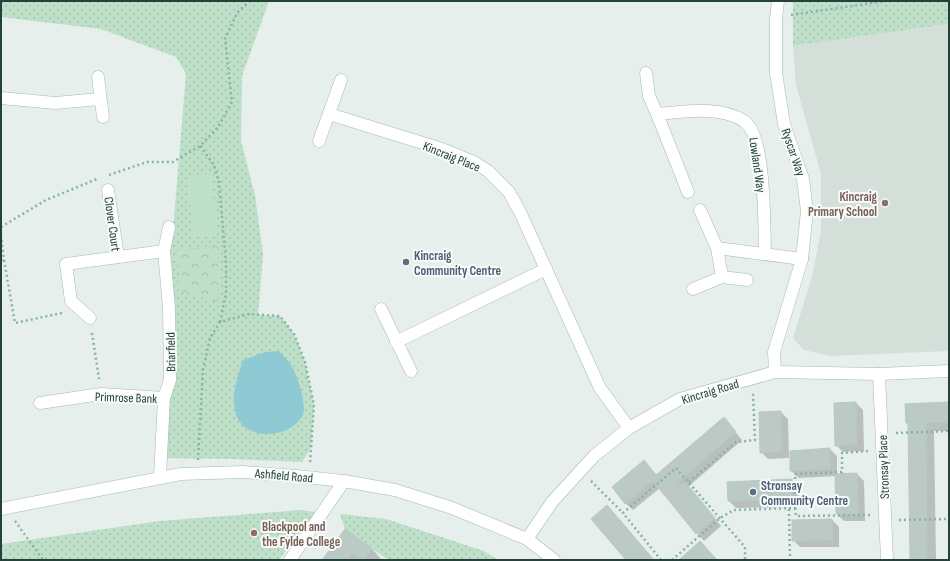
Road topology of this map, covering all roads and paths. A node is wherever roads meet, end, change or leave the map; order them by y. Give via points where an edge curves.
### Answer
1 (249, 1) edge
2 (778, 1) edge
3 (886, 1) edge
4 (776, 18) junction
5 (646, 73) dead end
6 (98, 77) dead end
7 (341, 80) dead end
8 (1, 98) edge
9 (100, 99) junction
10 (329, 114) junction
11 (657, 114) junction
12 (103, 117) dead end
13 (319, 141) dead end
14 (108, 190) dead end
15 (688, 192) dead end
16 (700, 210) dead end
17 (170, 228) dead end
18 (1, 235) edge
19 (717, 248) junction
20 (164, 251) junction
21 (765, 253) junction
22 (118, 257) junction
23 (802, 259) junction
24 (4, 260) junction
25 (1, 262) edge
26 (546, 269) junction
27 (722, 277) junction
28 (747, 280) dead end
29 (693, 289) dead end
30 (381, 309) dead end
31 (80, 310) junction
32 (90, 318) joint
33 (220, 322) junction
34 (396, 342) junction
35 (411, 371) dead end
36 (949, 371) edge
37 (775, 372) junction
38 (879, 374) junction
39 (752, 378) junction
40 (101, 394) junction
41 (164, 398) junction
42 (40, 403) dead end
43 (629, 428) junction
44 (949, 431) edge
45 (882, 434) junction
46 (882, 450) junction
47 (581, 470) junction
48 (197, 472) junction
49 (160, 477) junction
50 (310, 477) junction
51 (344, 481) junction
52 (688, 482) junction
53 (3, 508) edge
54 (789, 508) junction
55 (796, 508) junction
56 (623, 513) junction
57 (885, 517) junction
58 (720, 518) junction
59 (949, 519) edge
60 (527, 539) junction
61 (43, 560) edge
62 (290, 560) edge
63 (554, 560) edge
64 (661, 560) edge
65 (672, 560) edge
66 (745, 560) edge
67 (790, 560) edge
68 (886, 560) edge

1 - 33 path via 237,13 225,39 232,102 218,126 200,146 214,165 219,182 226,263 226,294
2 - 4 street, Ryscar Way
3 - 4 path
4 - 23 street, Ryscar Way via 776,73 784,124 803,179 807,210
5 - 11 street via 649,96
6 - 9 street
7 - 10 street
8 - 9 street via 55,103
9 - 12 street
10 - 13 street
10 - 26 street, Kincraig Place via 442,149 474,162 488,171 509,192
11 - 15 street
11 - 21 street, Lowland Way via 703,111 732,115 745,121 754,132 762,174
14 - 22 street, Clover Court
16 - 19 street
17 - 20 street, Briarfield
18 - 24 path
19 - 21 street
19 - 27 street
20 - 22 street, Clover Court
20 - 41 street, Briarfield via 169,308 170,380
21 - 23 street
22 - 31 street, Clover Court via 66,264 71,301
23 - 37 street, Ryscar Way via 774,352
24 - 25 path
24 - 31 path via 15,323
26 - 34 street
26 - 43 street, Kincraig Place via 600,388
27 - 28 street
27 - 29 street
30 - 34 street
31 - 32 street, Clover Court
32 - 40 path
33 - 48 path via 210,338 203,370
33 - 50 path via 250,314 280,316 294,334 305,362 314,405
34 - 35 street
36 - 38 street, Kincraig Road
37 - 38 street, Kincraig Road
37 - 39 street, Kincraig Road
38 - 45 street, Stronsay Place
39 - 43 street, Kincraig Road via 680,399
39 - 52 path via 754,440 736,442
40 - 41 street, Primrose Bank
40 - 42 street, Primrose Bank
41 - 49 street, Briarfield
43 - 47 street, Kincraig Road
44 - 45 path
45 - 46 street, Stronsay Place
46 - 55 path via 842,453 842,472 795,474
46 - 57 street, Stronsay Place
47 - 56 path
47 - 60 street, Kincraig Road via 552,502
48 - 49 street, Ashfield Road
48 - 50 street, Ashfield Road
49 - 53 street, Ashfield Road
50 - 51 street, Ashfield Road
51 - 60 street, Ashfield Road via 395,490 452,508
51 - 62 street
52 - 56 path via 676,468
52 - 58 path
53 - 61 path
54 - 55 path
54 - 58 path via 734,510
54 - 67 path
55 - 57 path via 796,516
56 - 64 path
57 - 59 path
57 - 68 street, Stronsay Place
58 - 65 path
58 - 66 path via 744,548
60 - 63 street, Ashfield Road

